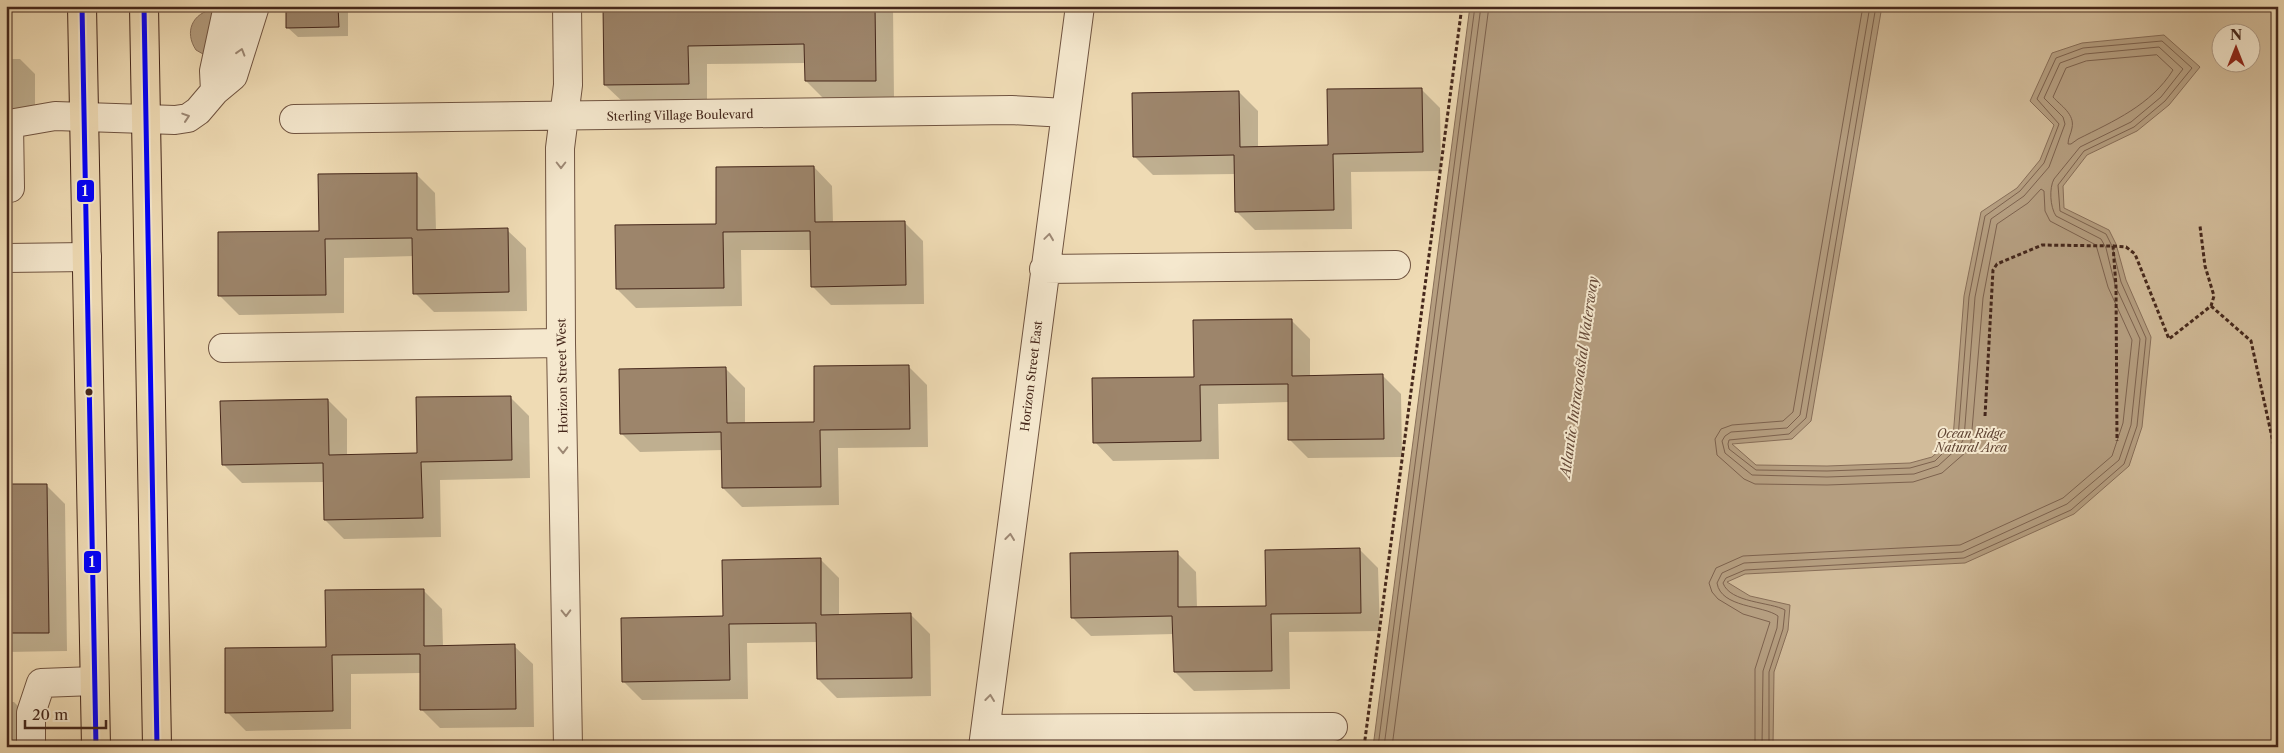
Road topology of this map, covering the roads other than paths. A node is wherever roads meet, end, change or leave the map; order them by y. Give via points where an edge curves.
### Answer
1 (82, 6) edge
2 (144, 6) edge
3 (228, 6) edge
4 (255, 6) edge
5 (567, 6) edge
6 (1080, 6) edge
7 (215, 90) junction
8 (1066, 113) junction
9 (84, 117) junction
10 (564, 117) junction
11 (146, 119) junction
12 (294, 119) dead end
13 (6, 188) edge
14 (87, 257) junction
15 (6, 258) edge
16 (1396, 264) dead end
17 (1044, 269) junction
18 (561, 343) junction
19 (223, 348) dead end
20 (94, 681) junction
21 (1333, 727) dead end
22 (984, 738) edge
23 (31, 747) edge
24 (96, 747) edge
25 (156, 747) edge
26 (568, 747) edge

1 - 9 main road
2 - 11 main road
3 - 7 street via 214,71
7 -> 4 street via 233,76
5 - 10 street, Horizon Street West via 568,85
6 - 8 street, Horizon Street East
11 -> 7 street via 188,118
8 - 10 street, Sterling Village Boulevard via 1011,110
17 -> 8 street, Horizon Street East
9 - 11 street
9 - 13 street via 49,116 8,124 10,188
9 - 14 main road
10 - 12 street, Sterling Village Boulevard
10 -> 18 street, Horizon Street West via 560,148
11 - 25 main road
14 - 15 street
14 - 20 main road
16 - 17 street
22 -> 17 street, Horizon Street East
18 - 19 street
18 -> 26 street, Horizon Street West
20 - 23 street via 41,683 31,713
20 - 24 main road
21 - 22 street

